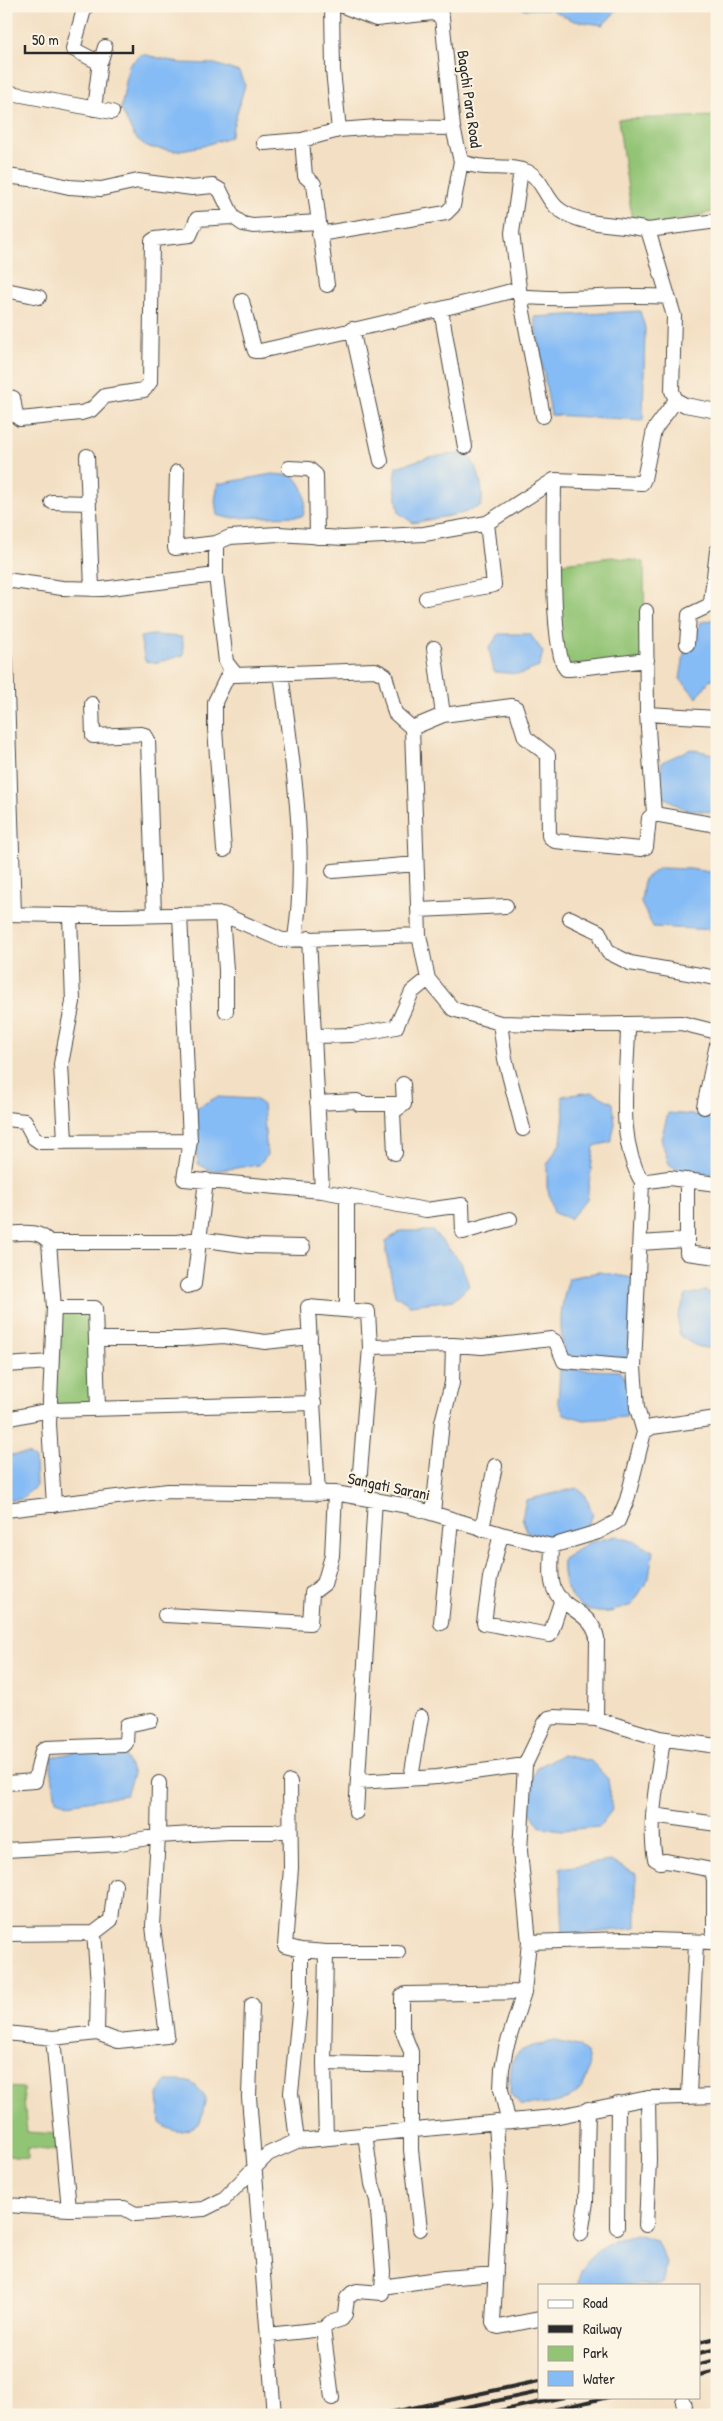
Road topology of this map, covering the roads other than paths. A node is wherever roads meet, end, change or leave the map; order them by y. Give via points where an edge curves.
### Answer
1 (85, 6) edge
2 (332, 6) edge
3 (343, 6) edge
4 (409, 11) edge
5 (105, 47) dead end
6 (100, 61) junction
7 (6, 92) edge
8 (94, 109) junction
9 (112, 112) dead end
10 (453, 128) junction
11 (339, 130) junction
12 (302, 140) junction
13 (264, 143) dead end
14 (461, 161) junction
15 (521, 170) junction
16 (6, 176) edge
17 (233, 217) junction
18 (717, 221) edge
19 (318, 228) junction
20 (648, 230) junction
21 (327, 285) dead end
22 (6, 290) edge
23 (519, 292) junction
24 (39, 297) dead end
25 (667, 297) junction
26 (242, 301) dead end
27 (441, 310) junction
28 (352, 329) junction
29 (6, 396) edge
30 (676, 400) junction
31 (717, 411) edge
32 (543, 416) dead end
33 (465, 447) dead end
34 (87, 456) dead end
35 (381, 461) dead end
36 (289, 468) dead end
37 (177, 472) dead end
38 (554, 480) junction
39 (52, 502) dead end
40 (89, 502) junction
41 (487, 523) junction
42 (317, 537) junction
43 (216, 543) junction
44 (717, 551) edge
45 (216, 575) junction
46 (6, 580) edge
47 (92, 589) junction
48 (426, 598) dead end
49 (646, 611) dead end
50 (687, 644) dead end
51 (434, 648) dead end
52 (6, 660) edge
53 (647, 660) junction
54 (232, 669) junction
55 (281, 673) junction
56 (92, 704) dead end
57 (647, 714) junction
58 (443, 715) junction
59 (717, 718) edge
60 (412, 728) junction
61 (654, 814) junction
62 (717, 825) edge
63 (224, 850) dead end
64 (416, 864) junction
65 (333, 871) dead end
66 (506, 906) dead end
67 (418, 910) junction
68 (10, 914) edge
69 (180, 914) junction
70 (222, 914) junction
71 (154, 915) junction
72 (70, 916) junction
73 (570, 918) dead end
74 (419, 935) junction
75 (302, 938) junction
76 (717, 978) edge
77 (428, 979) junction
78 (226, 1011) dead end
79 (500, 1024) junction
80 (628, 1025) junction
81 (717, 1032) edge
82 (315, 1036) junction
83 (717, 1044) edge
84 (403, 1084) dead end
85 (317, 1103) junction
86 (404, 1104) junction
87 (704, 1106) dead end
88 (6, 1119) edge
89 (523, 1129) dead end
90 (65, 1141) junction
91 (190, 1141) junction
92 (395, 1153) dead end
93 (206, 1180) junction
94 (688, 1180) junction
95 (642, 1182) junction
96 (717, 1184) edge
97 (322, 1191) junction
98 (347, 1196) junction
99 (510, 1219) dead end
100 (6, 1234) edge
101 (199, 1240) junction
102 (686, 1240) junction
103 (49, 1242) junction
104 (640, 1243) junction
105 (303, 1247) dead end
106 (717, 1257) edge
107 (187, 1286) dead end
108 (54, 1308) junction
109 (347, 1309) junction
110 (310, 1338) junction
111 (96, 1339) junction
112 (453, 1345) junction
113 (370, 1347) junction
114 (50, 1362) junction
115 (6, 1365) edge
116 (634, 1367) junction
117 (314, 1403) junction
118 (98, 1408) junction
119 (50, 1410) junction
120 (717, 1418) edge
121 (6, 1419) edge
122 (644, 1432) junction
123 (495, 1466) dead end
124 (335, 1493) junction
125 (318, 1494) junction
126 (358, 1497) junction
127 (375, 1499) junction
128 (54, 1505) junction
129 (6, 1510) edge
130 (433, 1513) junction
131 (451, 1520) junction
132 (482, 1529) junction
133 (501, 1534) junction
134 (552, 1546) junction
135 (562, 1598) junction
136 (165, 1615) dead end
137 (441, 1623) dead end
138 (421, 1717) dead end
139 (596, 1719) junction
140 (151, 1720) dead end
141 (663, 1739) junction
142 (717, 1746) edge
143 (525, 1765) junction
144 (411, 1778) junction
145 (290, 1782) dead end
146 (358, 1782) junction
147 (6, 1783) edge
148 (158, 1783) dead end
149 (356, 1812) dead end
150 (653, 1815) junction
151 (717, 1824) edge
152 (290, 1828) junction
153 (158, 1836) junction
154 (6, 1850) edge
155 (114, 1885) dead end
156 (94, 1933) junction
157 (6, 1934) edge
158 (529, 1942) junction
159 (696, 1943) junction
160 (301, 1950) junction
161 (326, 1952) junction
162 (398, 1952) dead end
163 (524, 1992) junction
164 (252, 2005) dead end
165 (6, 2033) edge
166 (97, 2033) junction
167 (53, 2038) junction
168 (324, 2063) junction
169 (411, 2065) junction
170 (689, 2095) junction
171 (717, 2096) edge
172 (648, 2098) junction
173 (618, 2103) junction
174 (588, 2109) junction
175 (502, 2121) junction
176 (410, 2130) junction
177 (365, 2134) junction
178 (326, 2138) junction
179 (298, 2140) junction
180 (255, 2169) junction
181 (6, 2205) edge
182 (69, 2208) junction
183 (646, 2225) dead end
184 (617, 2228) dead end
185 (420, 2229) dead end
186 (581, 2234) dead end
187 (496, 2274) junction
188 (382, 2287) junction
189 (538, 2319) edge
190 (322, 2329) junction
191 (268, 2335) junction
192 (332, 2398) dead end
193 (274, 2415) edge

1 - 6 street via 73,49
2 - 11 street via 333,70
3 - 4 street, Bagchi Para Road via 376,20
4 - 10 street, Bagchi Para Road via 442,17
5 - 6 street
6 - 8 street
7 - 8 street
8 - 9 street
10 - 11 street
10 - 14 street, Bagchi Para Road
11 - 12 street
12 - 13 street
12 - 19 street via 306,176 314,184
14 - 15 street, Bagchi Para Road via 481,168
14 - 19 street via 453,206 446,212
15 - 20 street via 535,177 560,211 586,222 629,225
15 - 23 street via 512,233
16 - 17 street via 101,189 138,181 192,188 212,186 220,190
17 - 19 street via 242,224 254,226
17 - 29 street via 197,219 190,235 152,241 150,382 144,390 105,396 91,410 81,413 20,419 16,416 13,398
18 - 20 street
19 - 21 street
20 - 25 street
22 - 24 street
23 - 25 street via 548,299
23 - 27 street
23 - 32 street
25 - 30 street via 674,316 672,391
26 - 28 street via 255,351 336,336
27 - 28 street
27 - 33 street
28 - 35 street
30 - 31 street
30 - 38 street via 654,430 643,482
34 - 40 street
36 - 42 street via 309,469 316,475
37 - 43 street via 175,548
38 - 41 street
38 - 53 street via 555,621 561,661 570,669
39 - 40 street
40 - 47 street
41 - 42 street via 424,534
41 - 48 street via 494,584
42 - 43 street via 240,536
43 - 45 street
44 - 50 street via 711,602 689,615
45 - 47 street
45 - 54 street via 226,662
46 - 47 street
49 - 53 street
51 - 58 street
52 - 68 street
53 - 57 street
54 - 55 street via 236,675
54 - 63 street via 216,702
55 - 60 street via 381,671 385,675 395,713
55 - 75 street via 296,794
56 - 71 street via 93,736 141,734 148,740
57 - 59 street
57 - 61 street
58 - 60 street
58 - 61 street via 516,708 525,736 545,751 549,760 551,840 641,849 646,847 649,818
60 - 64 street
61 - 62 street
64 - 65 street
64 - 67 street
66 - 67 street
67 - 74 street
68 - 72 street
69 - 70 street
69 - 71 street
69 - 91 street
70 - 75 street via 282,940
70 - 78 street
71 - 72 street
72 - 90 street via 73,1002 61,1064
73 - 76 street via 599,932 608,952 630,963
74 - 75 street
74 - 77 street
75 - 82 street
77 - 79 street via 453,1009
77 - 82 street via 412,992 396,1027 352,1035
79 - 80 street
79 - 89 street via 505,1059
80 - 81 street via 688,1023
80 - 95 street via 626,1121 631,1160
82 - 85 street
83 - 87 street
84 - 86 street
85 - 86 street
85 - 97 street
86 - 92 street via 393,1112
88 - 90 street via 25,1121 37,1141
90 - 91 street
91 - 93 street via 184,1179
93 - 97 street
93 - 101 street
94 - 95 street via 669,1178
94 - 96 street
94 - 102 street
95 - 104 street
97 - 98 street
98 - 99 street via 426,1210 462,1205 463,1232
98 - 109 street
100 - 103 street via 38,1234
101 - 103 street
101 - 105 street via 249,1246
101 - 107 street via 194,1284
102 - 104 street
102 - 106 street via 687,1254
103 - 108 street
104 - 116 street
108 - 111 street via 96,1308
108 - 114 street
109 - 110 street via 308,1307
109 - 113 street via 368,1312
110 - 111 street via 265,1342 224,1336
110 - 117 street
111 - 118 street
112 - 113 street
112 - 116 street via 482,1347 551,1339 556,1342 564,1361
112 - 130 street via 452,1383 442,1422
113 - 126 street
114 - 115 street
114 - 119 street
116 - 122 street
117 - 118 street
117 - 125 street
118 - 119 street
119 - 121 street
119 - 128 street
120 - 122 street via 652,1427
122 - 134 street via 627,1500 618,1521 598,1532
123 - 132 street
124 - 125 street, Sangati Sarani
124 - 126 street, Sangati Sarani
124 - 136 street via 332,1556 324,1584 312,1593 310,1623
125 - 128 street, Sangati Sarani via 168,1491
126 - 127 street, Sangati Sarani
127 - 130 street, Sangati Sarani
127 - 146 street
128 - 129 street, Sangati Sarani
130 - 131 street, Sangati Sarani
131 - 132 street, Sangati Sarani
131 - 137 street
132 - 133 street, Sangati Sarani
133 - 134 street, Sangati Sarani
133 - 135 street via 490,1578 484,1623 550,1635
134 - 135 street via 554,1591
135 - 139 street via 595,1627
138 - 144 street
139 - 141 street
139 - 143 street via 548,1718
140 - 147 street via 127,1725 124,1745 46,1748 42,1751 35,1781
141 - 142 street
141 - 150 street
143 - 144 street
143 - 158 street via 520,1851
144 - 146 street
145 - 152 street
146 - 149 street
148 - 153 street
150 - 151 street
150 - 159 street via 655,1859 712,1870 714,1934 711,1942
152 - 153 street via 274,1832
152 - 160 street via 291,1868 285,1946
153 - 154 street via 115,1844
153 - 166 street via 153,1926 167,2036 118,2041
155 - 156 street via 111,1920
156 - 157 street
156 - 166 street
158 - 159 street via 624,1939
158 - 163 street
159 - 170 street
160 - 161 street
160 - 179 street via 301,1994 291,2093
161 - 162 street
161 - 168 street
163 - 169 street via 403,1994 402,2029 411,2052
163 - 175 street via 502,2069
164 - 180 street via 249,2097
165 - 167 street
166 - 167 street
167 - 182 street
168 - 169 street
168 - 178 street
169 - 176 street
170 - 171 street
170 - 172 street
172 - 173 street
172 - 183 street
173 - 174 street
173 - 184 street
174 - 175 street via 554,2117
174 - 186 street via 586,2202
175 - 176 street
175 - 187 street
176 - 177 street
176 - 185 street
177 - 178 street
177 - 188 street via 376,2200
178 - 179 street
179 - 180 street via 268,2154
180 - 182 street via 224,2199 204,2209 135,2214 124,2208
180 - 191 street
181 - 182 street
187 - 188 street
187 - 189 street via 495,2326
188 - 190 street via 382,2293 352,2293 347,2298 342,2318
190 - 191 street
190 - 192 street
191 - 193 street

